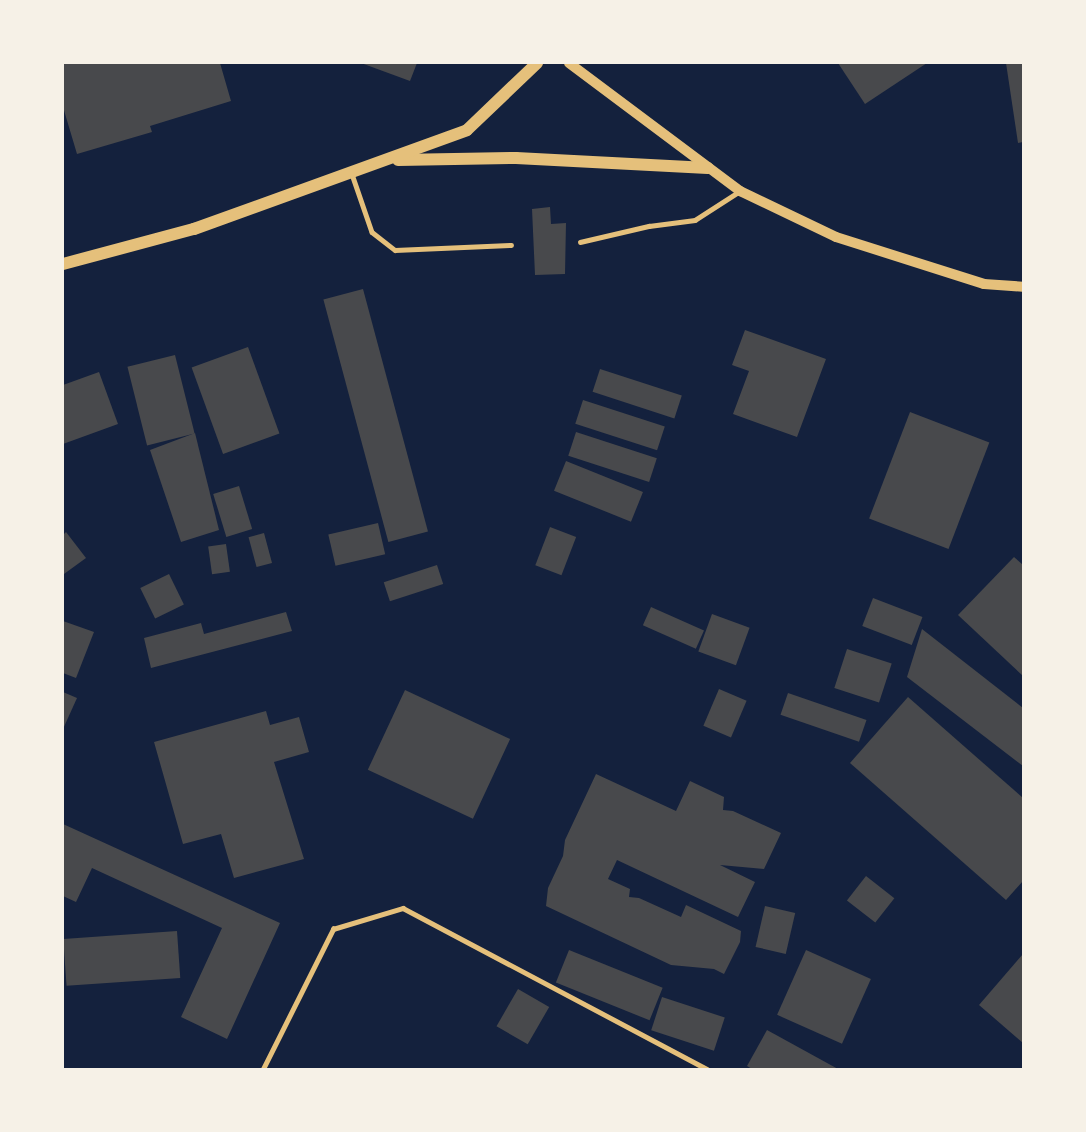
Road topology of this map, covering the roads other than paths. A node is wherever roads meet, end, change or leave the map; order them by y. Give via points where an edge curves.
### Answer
1 (537, 63) edge
2 (568, 63) edge
3 (390, 160) junction
4 (708, 168) junction
5 (351, 173) junction
6 (740, 191) junction
7 (580, 242) dead end
8 (511, 245) dead end
9 (63, 264) edge
10 (1023, 287) edge
11 (263, 1069) edge
12 (706, 1069) edge

1 - 3 main road via 467,130
2 - 4 street
3 - 4 main road via 516,159
3 - 5 main road
4 - 6 street
5 - 8 lane via 372,232 394,250
5 - 9 main road via 194,229
6 - 7 lane via 695,220
6 - 10 street via 836,237 984,284
11 - 12 lane via 333,929 403,908

